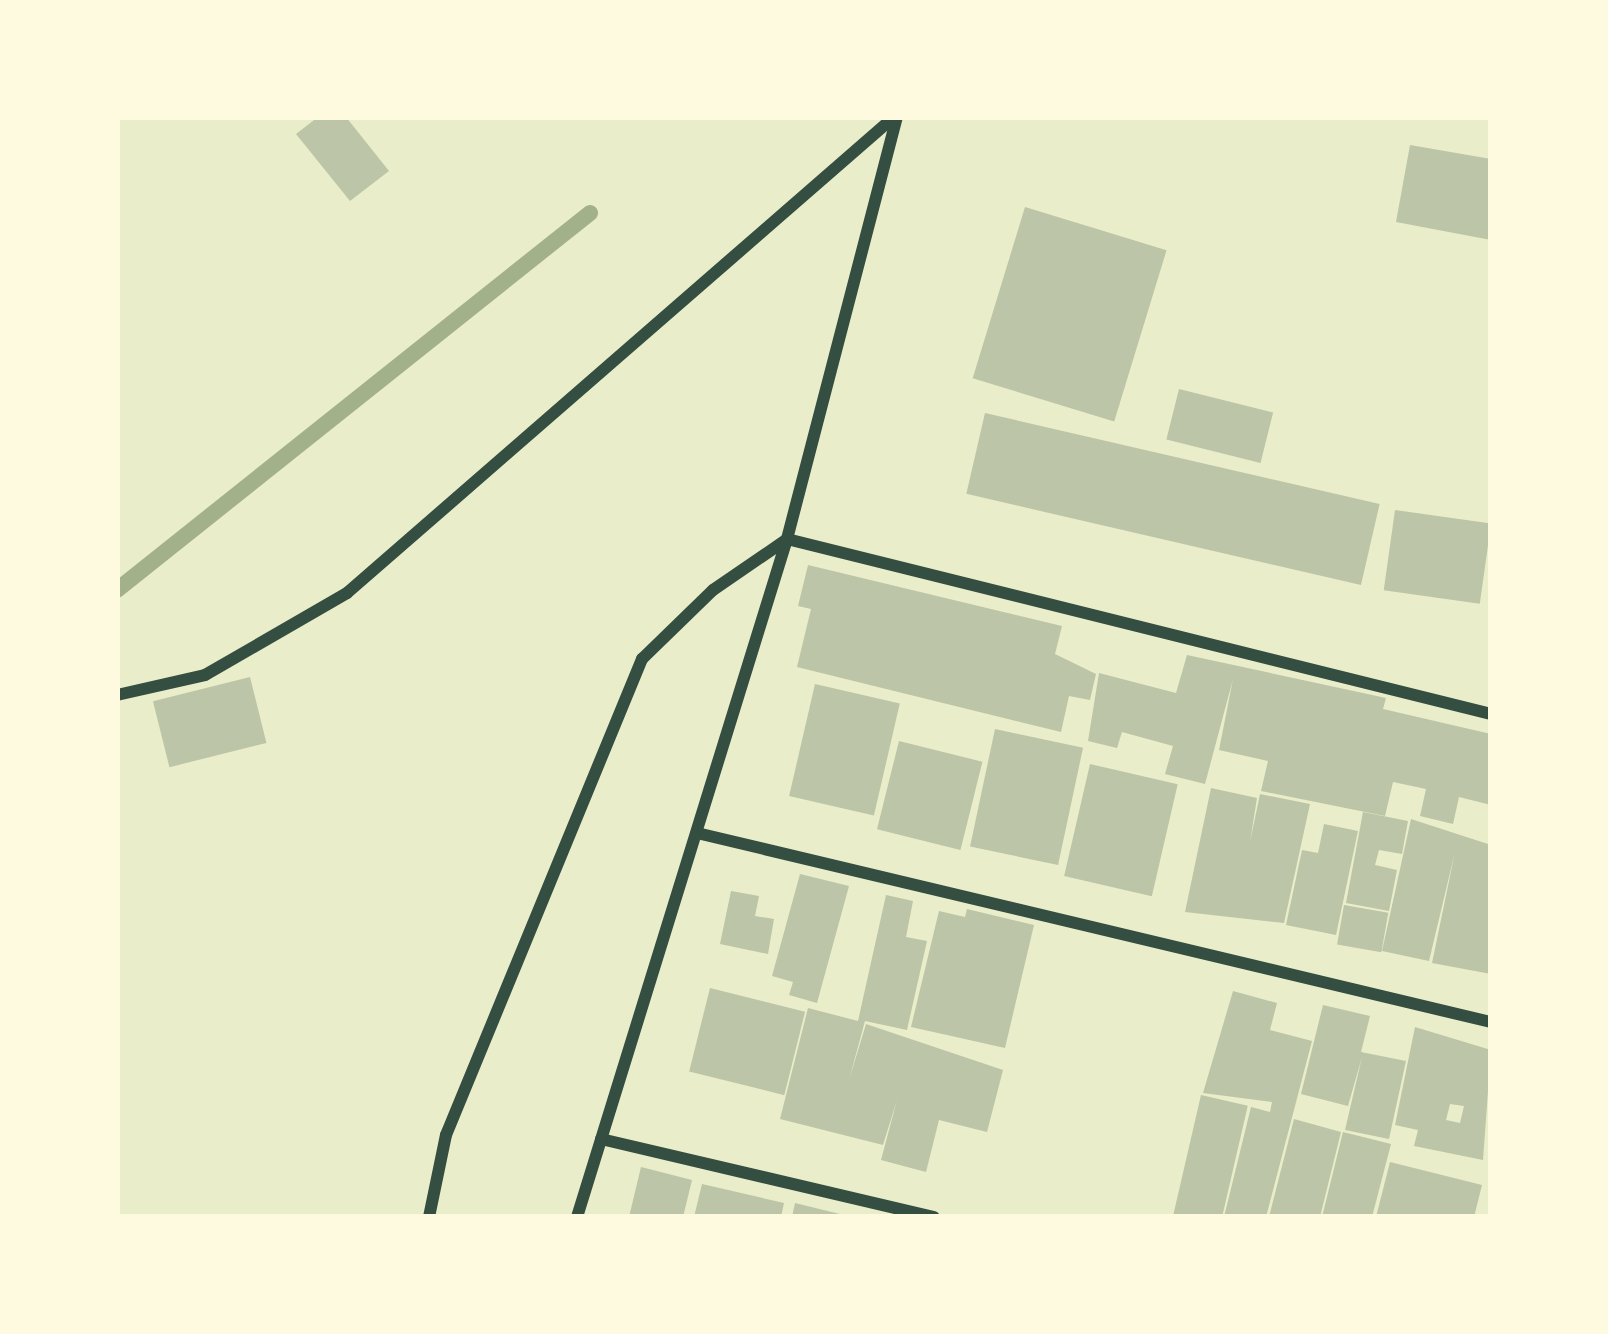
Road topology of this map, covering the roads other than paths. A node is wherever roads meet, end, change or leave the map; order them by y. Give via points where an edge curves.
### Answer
1 (896, 117) edge
2 (787, 539) junction
3 (117, 695) edge
4 (1491, 714) edge
5 (697, 833) junction
6 (1491, 1022) edge
7 (601, 1139) junction
8 (429, 1217) edge
9 (577, 1217) edge
10 (934, 1217) edge

1 - 2 street
1 - 3 street via 347,593 205,675
2 - 4 street
2 - 5 street
2 - 8 street via 713,590 642,658 446,1135
5 - 6 street
5 - 7 street
7 - 9 street
7 - 10 street

